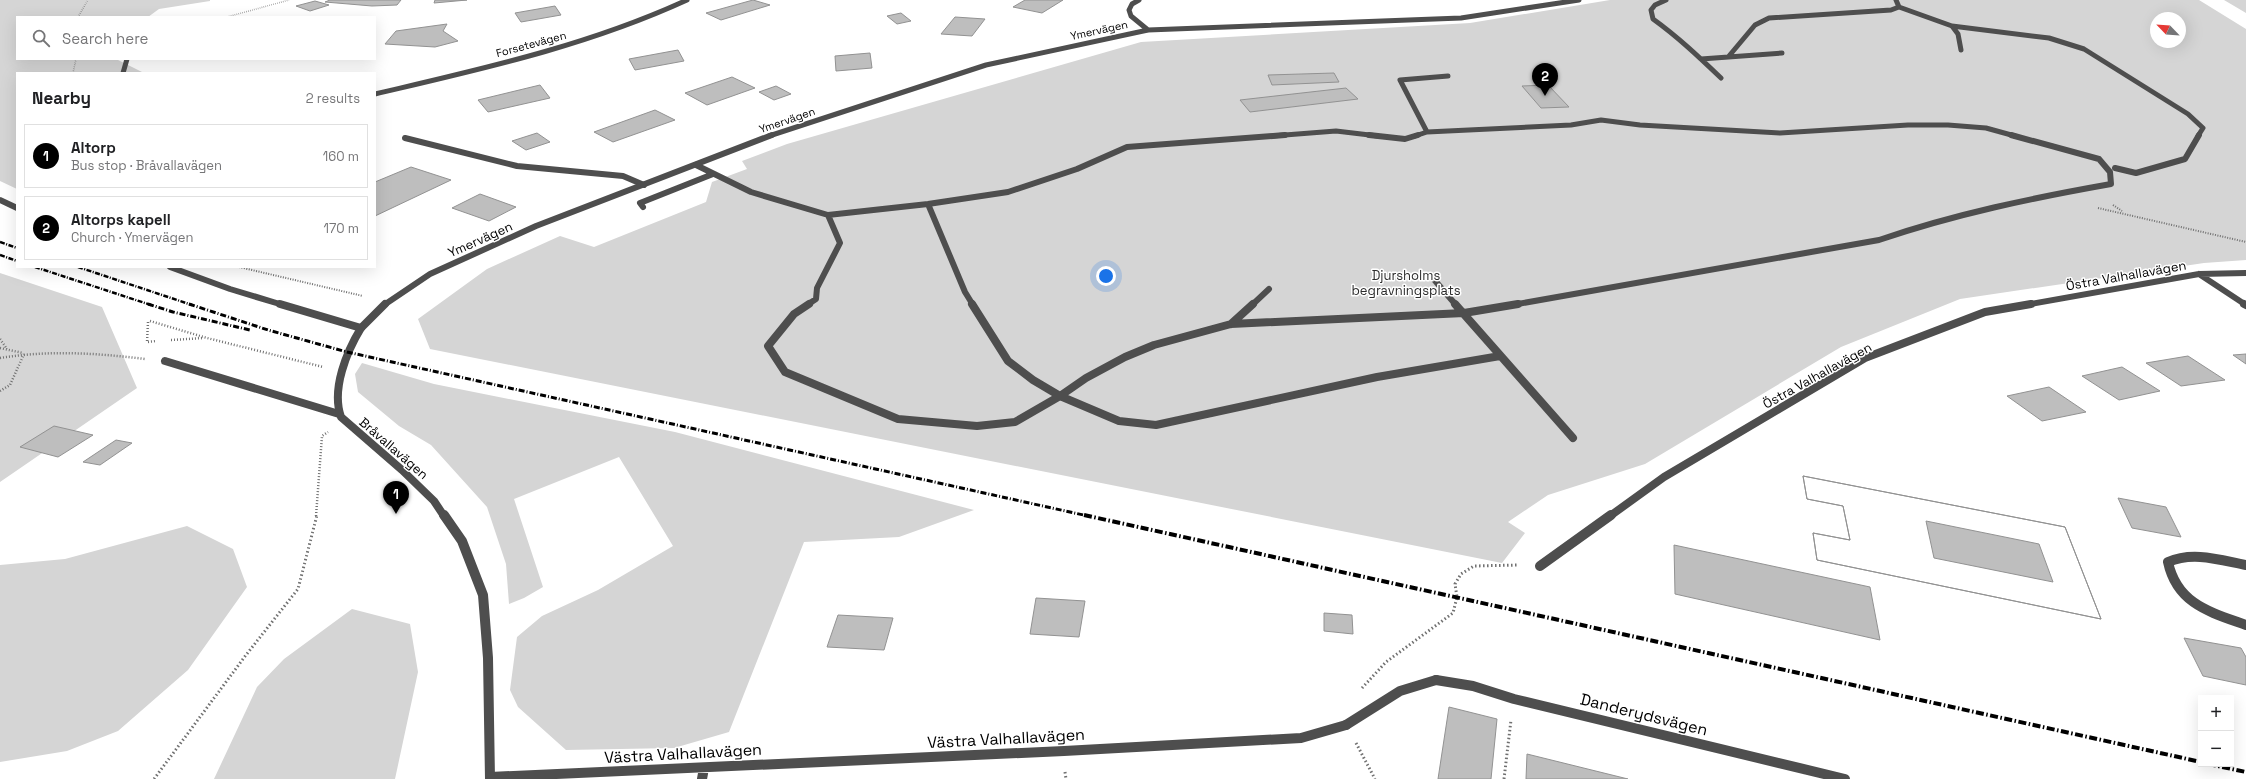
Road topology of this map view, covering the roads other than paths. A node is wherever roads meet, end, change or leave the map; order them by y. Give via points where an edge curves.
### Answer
1 (687, 0) edge
2 (1139, 0) edge
3 (1579, 0) edge
4 (1666, 0) edge
5 (1896, 0) edge
6 (1899, 7) junction
7 (1952, 26) junction
8 (1148, 30) junction
9 (1961, 50) dead end
10 (1782, 53) dead end
11 (1729, 56) junction
12 (1701, 59) junction
13 (127, 60) edge
14 (124, 72) edge
15 (1448, 76) dead end
16 (1721, 78) dead end
17 (376, 94) edge
18 (1427, 132) junction
19 (405, 138) dead end
20 (696, 165) junction
21 (2115, 168) dead end
22 (712, 174) junction
23 (644, 185) junction
24 (0, 200) edge
25 (928, 204) junction
26 (643, 207) dead end
27 (16, 208) edge
28 (828, 215) junction
29 (173, 268) edge
30 (2246, 273) edge
31 (2199, 274) junction
32 (1432, 276) dead end
33 (1269, 288) dead end
34 (2246, 305) edge
35 (1464, 313) junction
36 (1230, 324) junction
37 (361, 328) junction
38 (1500, 356) junction
39 (165, 361) road end
40 (1060, 396) junction
41 (341, 417) junction
42 (1573, 438) dead end
43 (2246, 565) edge
44 (1540, 566) road end
45 (2246, 625) edge
46 (1436, 680) joint
47 (703, 773) edge
48 (490, 778) edge
49 (1845, 779) edge

1 - 17 street, Forsetevägen via 570,45
2 - 8 street via 1132,4 1129,10 1131,16
3 - 8 street, Ymervägen via 1461,18
4 - 12 street via 1651,10 1653,19 1685,43 1693,54
5 - 6 street
6 - 7 street
6 - 11 street via 1877,12 1769,18 1756,25
7 - 9 street via 1958,34
7 - 21 street via 2049,38 2084,49 2188,114 2203,128 2185,159 2136,173
8 - 20 street, Ymervägen via 986,65 774,134
10 - 11 street
11 - 12 street
12 - 16 street
13 - 14 street
15 - 18 street via 1400,80
18 - 25 street via 1405,139 1336,131 1127,147 1077,169 1008,192
18 - 35 street via 1571,125 1602,120 1640,125 1780,133 1948,125 1986,128 2053,145 2099,159 2110,172 2111,184 2034,198 1926,224 1878,240
19 - 23 street via 517,166 623,176
20 - 22 street
20 - 23 street, Ymervägen
22 - 26 street via 640,203
22 - 28 street via 751,192
23 - 37 street, Ymervägen via 536,226 430,274 388,301
24 - 27 street
25 - 28 street
25 - 40 street via 965,292 1008,361
28 - 40 street via 840,244 817,288 816,299 794,314 768,346 785,372 898,419 977,426 1015,422
29 - 37 street via 230,289
30 - 31 street, Östra Valhallavägen
31 - 34 street
31 - 44 street, Östra Valhallavägen via 1985,312 1865,358 1664,477
32 - 35 street
33 - 36 street
35 - 36 street
35 - 38 street
36 - 40 street via 1154,345 1125,357 1086,378
37 - 41 street via 347,352 340,371
38 - 40 street via 1377,377 1156,425 1119,421
38 - 42 street
39 - 41 street
41 - 48 street, Bråvallavägen via 434,501 462,541 483,595 488,658
43 - 45 street via 2188,556 2176,557 2168,562 2170,576 2178,591 2197,605
46 - 47 street, Västra Valhallavägen via 1400,691 1346,725 1301,738
46 - 49 street, Danderydsvägen via 1473,686 1514,699
47 - 48 street, Västra Valhallavägen

